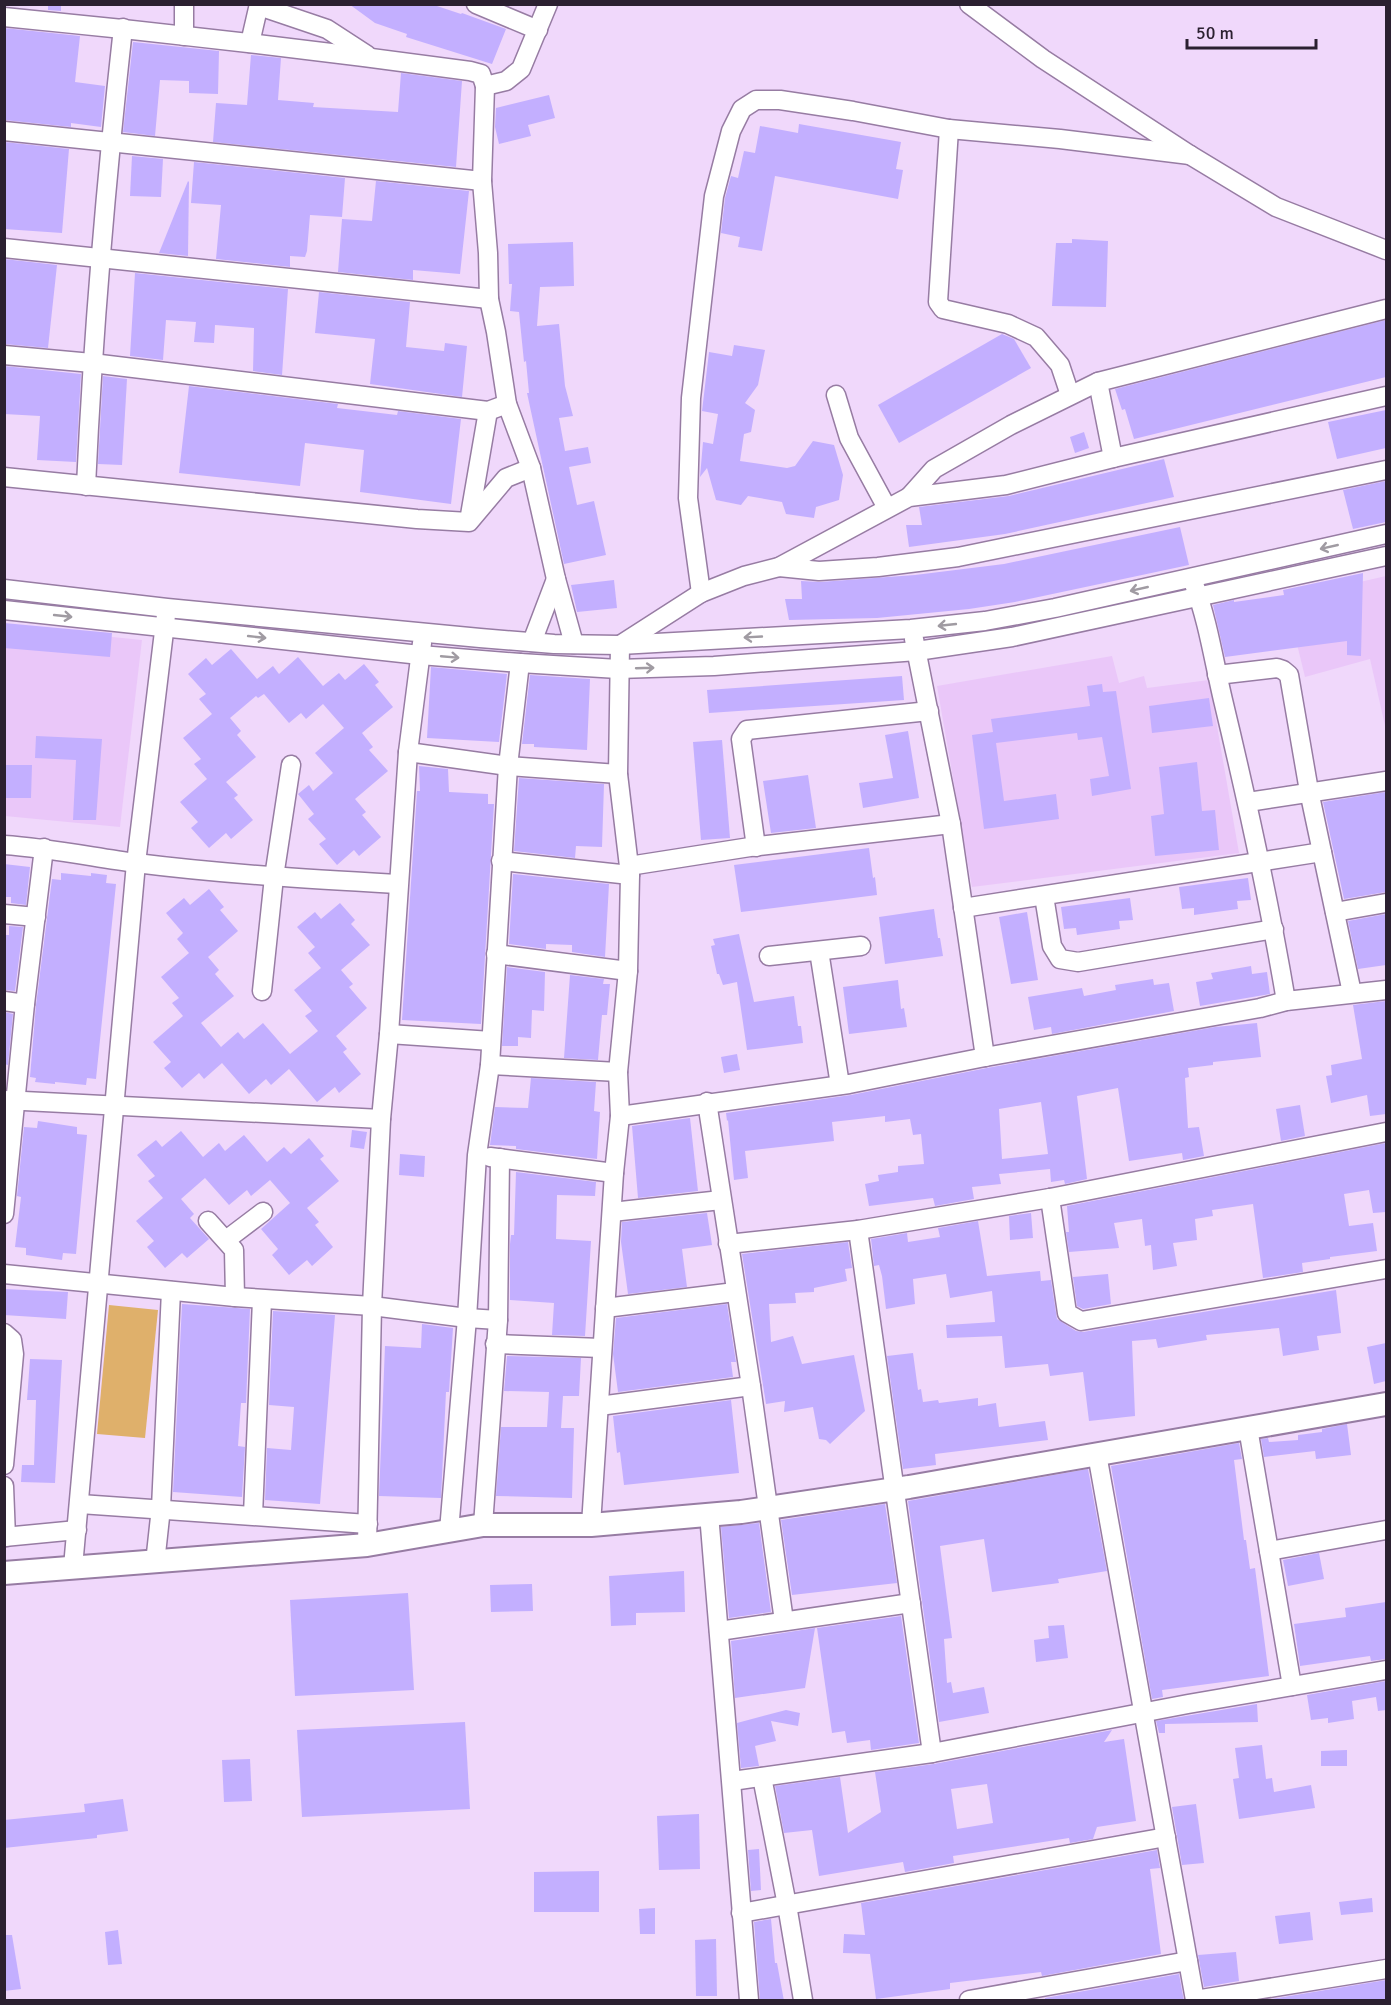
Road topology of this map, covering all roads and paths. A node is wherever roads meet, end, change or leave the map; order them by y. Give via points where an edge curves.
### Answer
1 (184, 4) edge
2 (476, 4) edge
3 (548, 4) edge
4 (969, 4) edge
5 (259, 5) edge
6 (4, 17) edge
7 (123, 28) junction
8 (538, 30) junction
9 (184, 36) junction
10 (250, 43) junction
11 (371, 57) junction
12 (485, 86) junction
13 (949, 129) junction
14 (4, 131) edge
15 (110, 143) junction
16 (1190, 155) junction
17 (482, 181) junction
18 (4, 248) edge
19 (1386, 250) edge
20 (100, 257) junction
21 (489, 299) junction
22 (1386, 309) edge
23 (4, 355) edge
24 (92, 363) junction
25 (1098, 382) junction
26 (836, 394) dead end
27 (1071, 395) junction
28 (1386, 396) edge
29 (507, 404) junction
30 (488, 411) junction
31 (1113, 458) junction
32 (531, 468) junction
33 (1386, 470) edge
34 (4, 477) edge
35 (86, 486) junction
36 (909, 497) junction
37 (887, 508) junction
38 (469, 522) junction
39 (1386, 534) edge
40 (1386, 556) edge
41 (779, 567) junction
42 (1192, 577) junction
43 (555, 579) junction
44 (4, 588) edge
45 (701, 593) junction
46 (1199, 596) junction
47 (167, 608) junction
48 (4, 610) edge
49 (164, 626) junction
50 (911, 629) junction
51 (423, 632) junction
52 (532, 642) junction
53 (574, 644) junction
54 (620, 645) junction
55 (917, 651) junction
56 (420, 655) junction
57 (520, 663) junction
58 (618, 669) junction
59 (1217, 675) junction
60 (929, 711) junction
61 (408, 752) junction
62 (291, 765) dead end
63 (508, 766) junction
64 (618, 774) junction
65 (1386, 781) edge
66 (1309, 791) junction
67 (1248, 802) junction
68 (951, 824) junction
69 (4, 845) edge
70 (756, 847) junction
71 (45, 848) junction
72 (1322, 852) junction
73 (1258, 860) junction
74 (501, 861) junction
75 (136, 863) junction
76 (629, 871) junction
77 (274, 877) junction
78 (397, 884) junction
79 (1044, 896) junction
80 (1386, 903) edge
81 (963, 908) junction
82 (1335, 912) junction
83 (4, 914) edge
84 (36, 917) junction
85 (1274, 929) junction
86 (861, 946) dead end
87 (819, 951) junction
88 (496, 954) junction
89 (769, 956) dead end
90 (628, 971) junction
91 (1386, 990) edge
92 (262, 991) dead end
93 (1352, 993) junction
94 (4, 1001) edge
95 (1286, 1001) junction
96 (25, 1004) junction
97 (389, 1034) junction
98 (491, 1041) junction
99 (985, 1057) junction
100 (490, 1065) junction
101 (618, 1072) junction
102 (840, 1085) junction
103 (10, 1101) edge
104 (707, 1102) junction
105 (113, 1106) junction
106 (620, 1116) junction
107 (381, 1119) junction
108 (1386, 1132) edge
109 (477, 1155) junction
110 (500, 1158) junction
111 (7, 1161) edge
112 (614, 1173) junction
113 (1050, 1198) junction
114 (721, 1200) junction
115 (263, 1212) dead end
116 (612, 1212) junction
117 (4, 1214) edge
118 (208, 1221) dead end
119 (858, 1230) junction
120 (226, 1240) junction
121 (728, 1244) junction
122 (1386, 1269) edge
123 (4, 1274) edge
124 (98, 1284) junction
125 (171, 1291) junction
126 (735, 1292) junction
127 (235, 1298) junction
128 (262, 1300) junction
129 (372, 1306) junction
130 (605, 1308) junction
131 (467, 1318) junction
132 (498, 1320) junction
133 (4, 1333) edge
134 (495, 1344) junction
135 (601, 1348) junction
136 (752, 1386) junction
137 (1386, 1404) edge
138 (599, 1407) junction
139 (1248, 1428) junction
140 (1097, 1454) junction
141 (4, 1465) edge
142 (4, 1486) edge
143 (896, 1489) junction
144 (80, 1504) junction
145 (161, 1508) junction
146 (768, 1508) junction
147 (709, 1514) junction
148 (253, 1515) junction
149 (483, 1525) junction
150 (591, 1525) junction
151 (77, 1530) junction
152 (1386, 1530) edge
153 (448, 1531) junction
154 (368, 1534) junction
155 (5, 1537) edge
156 (1269, 1551) junction
157 (155, 1563) junction
158 (73, 1567) junction
159 (4, 1573) edge
160 (911, 1603) junction
161 (784, 1621) junction
162 (719, 1631) junction
163 (1386, 1670) edge
164 (1292, 1686) junction
165 (1144, 1713) junction
166 (932, 1753) junction
167 (762, 1776) junction
168 (732, 1780) junction
169 (1166, 1838) junction
170 (787, 1905) junction
171 (741, 1913) junction
172 (1188, 1961) junction
173 (1386, 1969) edge
174 (1195, 2000) edge
175 (749, 2001) edge
176 (803, 2001) edge
177 (969, 2001) edge

1 - 9 street
2 - 8 street
3 - 8 street
4 - 16 street via 1042,59
5 - 10 street
5 - 11 street via 327,29
6 - 7 street
7 - 9 street
7 - 15 street
8 - 12 street via 522,69 506,81
9 - 10 street
10 - 11 street
11 - 12 street via 470,71 481,74
12 - 17 street
13 - 16 street
13 - 27 street via 938,302 943,309 1008,324 1036,337 1060,364
13 - 45 street via 780,100 756,100 742,109 731,131 714,196 691,398 688,498
14 - 15 street
15 - 17 street
15 - 20 street
16 - 19 street via 1276,207
17 - 21 street
18 - 20 street
20 - 21 street
20 - 24 street
21 - 29 street
22 - 25 street
23 - 24 street
24 - 30 street
24 - 35 street
25 - 27 street
25 - 31 street
26 - 37 street via 849,438
27 - 36 street via 934,469
28 - 31 street
29 - 30 street
29 - 32 street
30 - 38 street
31 - 36 street via 1006,485
32 - 38 street via 506,478
32 - 43 street
33 - 41 street via 958,557 819,571
34 - 35 street
35 - 38 street
36 - 37 street
37 - 41 street
39 -> 42 street
40 - 46 street
41 - 45 street
42 - 46 street
42 -> 50 street via 1055,608
43 - 52 street
43 - 53 street
44 - 47 street
45 - 54 street
46 - 55 street via 1012,637
46 - 59 street
47 - 49 street
47 - 51 street
48 -> 49 street
49 -> 56 street
49 - 75 street
50 -> 54 street
50 - 55 street
51 - 52 street
51 - 56 street
52 - 53 street
53 - 54 street
54 - 58 street
58 -> 55 street
55 - 60 street
56 -> 57 street
56 - 61 street
57 - 58 street
57 - 63 street
58 - 64 street
59 - 66 street via 1277,668 1289,675
59 - 67 street
60 - 68 street
60 - 70 street via 747,730 741,739
61 - 63 street
61 - 78 street
62 - 77 street
63 - 64 street
63 - 74 street
64 - 76 street
65 - 66 street
66 - 67 street
66 - 72 street
67 - 73 street
68 - 70 street
68 - 81 street
69 - 71 street
70 - 76 street
71 - 75 street
71 - 84 street
72 - 73 street
72 - 82 street
73 - 79 street
73 - 85 street
74 - 76 street
74 - 88 street
75 - 77 street
75 - 105 street
76 - 90 street
77 - 78 street
77 - 92 street
78 - 97 street
79 - 81 street
79 - 85 street via 1052,946 1060,959 1078,962
80 - 82 street
81 - 99 street
82 - 93 street
83 - 84 street
84 - 96 street
85 - 95 street
86 - 87 street
87 - 89 street
87 - 102 street
88 - 90 street
88 - 98 street
90 - 101 street
91 - 93 street
93 - 95 street
94 - 96 street
95 - 99 street
96 - 103 street
97 - 98 street
97 - 107 street
98 - 100 street
99 - 102 street
100 - 101 street
100 - 109 street
101 - 106 street
102 - 104 street
103 - 105 street
103 - 111 street
104 - 106 street
104 - 114 street
105 - 107 street
105 - 124 street
106 - 112 street
107 - 129 street
108 - 113 street
109 - 110 street
109 - 131 street
110 - 112 street
110 - 132 street
111 - 117 street
112 - 116 street
113 - 119 street
113 - 122 street via 1067,1313 1081,1321
114 - 116 street
114 - 121 street
115 - 120 street
116 - 130 street
118 - 120 street
119 - 121 street
119 - 143 street
120 - 127 street via 234,1250
121 - 126 street
123 - 124 street
124 - 125 street
124 - 144 street
125 - 127 street
125 - 145 street
126 - 130 street
126 - 136 street
127 - 128 street
128 - 129 street
128 - 148 street
129 - 131 street
129 - 154 street
130 - 135 street
131 - 132 street
131 - 153 street
132 - 134 street
133 - 141 street via 12,1340 14,1354
134 - 135 street
134 - 149 street
135 - 138 street
136 - 138 street
136 - 146 street
137 - 139 main road
138 - 150 street
139 - 140 main road
139 - 156 street
140 - 143 main road
140 - 165 street
142 - 155 street
143 - 146 main road
143 - 160 street
144 - 145 street
144 - 151 street
145 - 148 street
145 - 157 street
146 - 147 main road
146 - 161 street
147 - 150 main road
147 - 162 street
148 - 154 street
149 - 150 main road
149 - 153 main road
151 - 155 street
151 - 158 street
152 - 156 street
153 - 154 main road
154 - 157 main road
156 - 164 street
157 - 158 main road
158 - 159 main road
160 - 161 street
160 - 166 street
161 - 162 street
162 - 168 street
163 - 164 street
164 - 165 street
165 - 166 street
165 - 169 street
166 - 167 street
167 - 168 street
167 - 170 street
168 - 171 street
169 - 170 street
169 - 172 street
170 - 171 street
170 - 176 street
171 - 175 street
172 - 174 street
172 - 177 street
173 - 174 street

